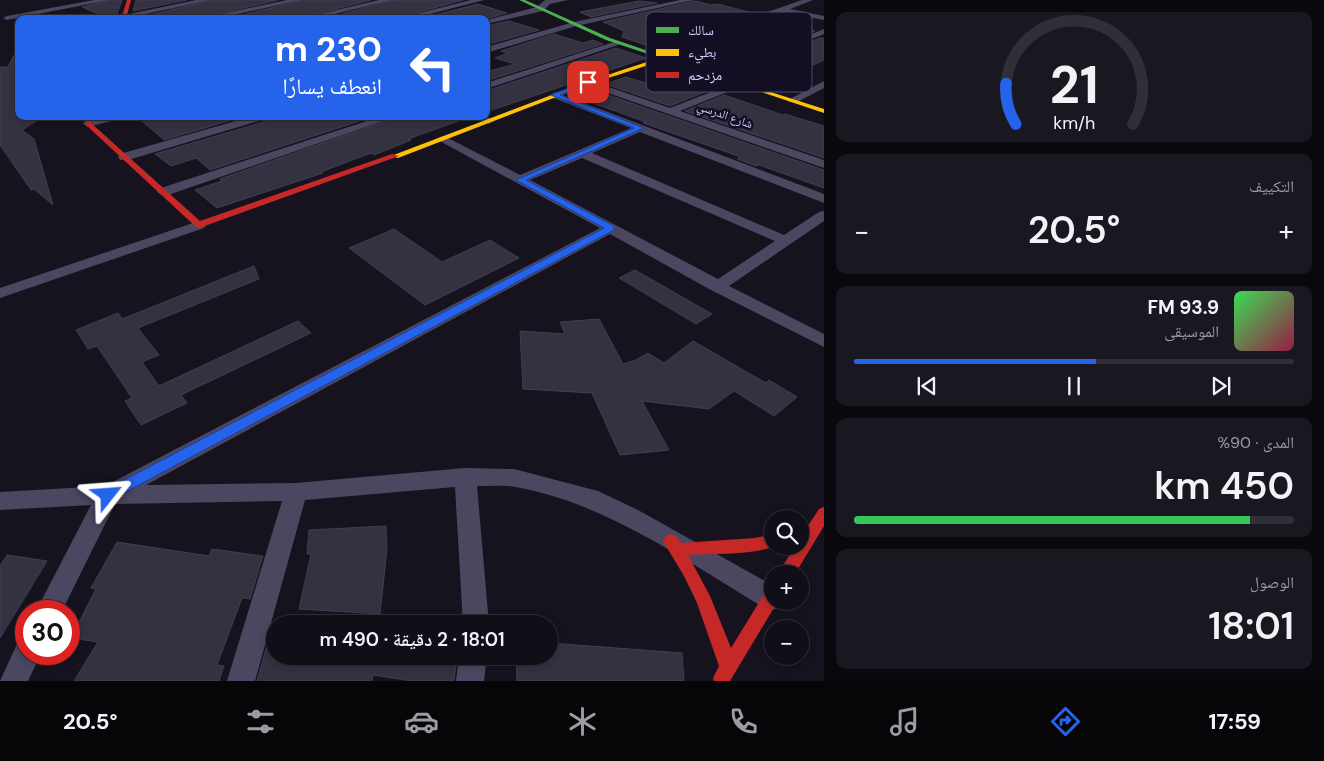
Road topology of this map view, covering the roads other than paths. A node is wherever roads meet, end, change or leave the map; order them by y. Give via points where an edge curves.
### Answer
1 (13, 0) edge
2 (106, 0) edge
3 (129, 0) edge
4 (207, 0) edge
5 (292, 0) edge
6 (389, 0) edge
7 (480, 0) edge
8 (521, 0) edge
9 (564, 0) edge
10 (686, 0) edge
11 (809, 0) edge
12 (0, 2) edge
13 (633, 2) dead end
14 (647, 7) junction
15 (540, 9) junction
16 (782, 10) junction
17 (776, 12) edge
18 (792, 12) edge
19 (323, 14) junction
20 (16, 15) edge
21 (125, 15) edge
22 (134, 15) edge
23 (221, 15) edge
24 (319, 15) edge
25 (417, 15) edge
26 (490, 21) edge
27 (574, 24) junction
28 (824, 31) edge
29 (812, 36) edge
30 (620, 43) junction
31 (490, 49) edge
32 (646, 52) edge
33 (646, 64) edge
34 (588, 82) junction
35 (824, 84) edge
36 (490, 85) edge
37 (812, 90) edge
38 (719, 92) edge
39 (769, 92) edge
40 (808, 92) edge
41 (554, 95) junction
42 (793, 100) junction
43 (671, 111) junction
44 (824, 111) edge
45 (88, 120) edge
46 (252, 120) edge
47 (382, 120) edge
48 (489, 121) joint
49 (640, 128) junction
50 (442, 139) junction
51 (754, 140) junction
52 (581, 154) junction
53 (124, 157) junction
54 (720, 159) junction
55 (824, 164) edge
56 (520, 180) junction
57 (164, 192) junction
58 (824, 199) edge
59 (824, 216) edge
60 (199, 225) junction
61 (611, 228) junction
62 (786, 241) junction
63 (717, 287) junction
64 (0, 293) edge
65 (824, 341) edge
66 (465, 478) junction
67 (296, 492) junction
68 (108, 495) junction
69 (0, 501) edge
70 (824, 513) edge
71 (809, 531) edge
72 (764, 543) edge
73 (678, 545) junction
74 (764, 593) edge
75 (54, 600) edge
76 (764, 610) edge
77 (475, 615) edge
78 (21, 665) edge
79 (472, 665) edge
80 (728, 668) junction
81 (13, 681) edge
82 (241, 681) edge
83 (470, 681) edge
84 (720, 681) edge

1 - 12 street
2 - 20 street
3 - 21 street
4 - 22 street
5 - 19 street
5 - 23 street
6 - 19 street
7 - 25 street
8 - 15 street
9 - 15 street via 548,2
10 - 14 street
11 - 16 street
13 - 14 street
14 - 27 street
15 - 26 street
15 - 27 street
16 - 17 street
16 - 18 street
19 - 24 street
27 - 30 street
27 - 31 street
28 - 29 street
30 - 32 street
30 - 36 street
33 - 34 street
34 - 41 street
34 - 43 street, شارع الدرسي
35 - 37 street
38 - 43 street
39 - 42 street
40 - 42 street
41 - 48 street
41 - 49 street
42 - 44 street
43 - 51 street, شارع الدرسي
45 - 53 street
46 - 53 street
47 - 57 street
48 - 50 street
49 - 52 street
49 - 54 street
50 - 56 street
50 - 60 street
51 - 54 street
51 - 55 street, شارع الدرسي
52 - 56 street
52 - 62 street
53 - 57 street
54 - 58 street
56 - 61 street
57 - 60 street
59 - 62 street
60 - 64 street
61 - 63 street
61 - 68 street
62 - 63 street
63 - 65 street
66 - 67 street
66 - 73 street via 514,478 590,498 630,516
66 - 77 street
67 - 68 street
67 - 82 street
68 - 69 street
68 - 75 street
70 - 71 street
72 - 73 street
73 - 74 street
73 - 80 street via 714,619
76 - 80 street
78 - 81 street
79 - 83 street
80 - 84 street

